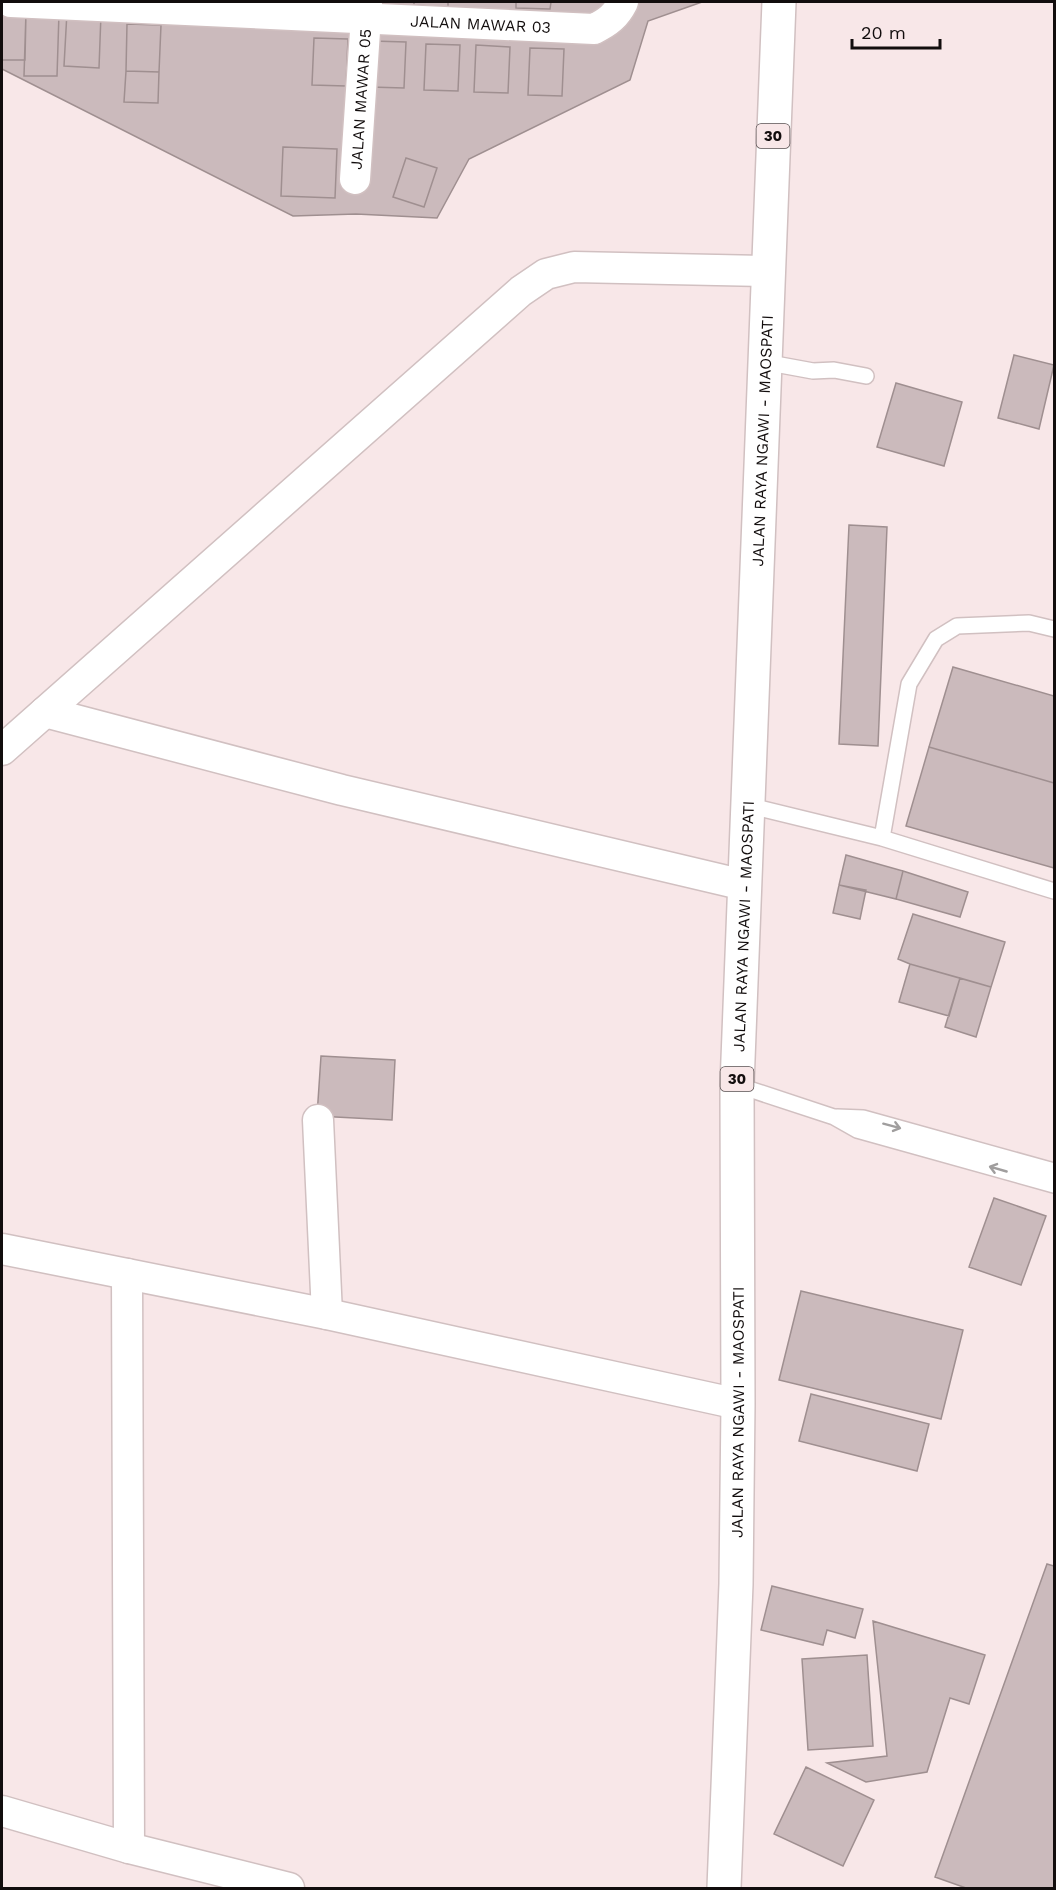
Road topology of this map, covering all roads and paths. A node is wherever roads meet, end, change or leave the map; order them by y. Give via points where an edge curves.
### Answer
1 (11, 2) edge
2 (623, 2) edge
3 (779, 2) edge
4 (367, 11) edge
5 (355, 178) dead end
6 (768, 271) junction
7 (764, 362) junction
8 (866, 375) dead end
9 (1054, 629) edge
10 (45, 712) junction
11 (2, 750) edge
12 (747, 805) junction
13 (882, 838) junction
14 (744, 885) junction
15 (1054, 891) edge
16 (737, 1084) junction
17 (834, 1117) junction
18 (318, 1120) dead end
19 (1054, 1171) edge
20 (1054, 1185) edge
21 (2, 1249) edge
22 (126, 1274) junction
23 (327, 1314) junction
24 (738, 1404) junction
25 (2, 1811) edge
26 (129, 1848) junction
27 (289, 1888) edge
28 (724, 1888) edge

1 - 4 street, JALAN MAWAR 03
2 - 4 street, JALAN MAWAR 03 via 608,23 594,29
3 - 6 highway, JALAN RAYA NGAWI - MAOSPATI / 30
4 - 5 street, JALAN MAWAR 05
6 - 7 highway, JALAN RAYA NGAWI - MAOSPATI / 30
6 - 10 street via 574,267 546,274 521,291
7 - 8 lane
7 - 12 highway, JALAN RAYA NGAWI - MAOSPATI / 30
9 - 13 lane via 1029,623 957,626 936,639 909,684
10 - 11 street
10 - 14 street via 342,790
12 - 13 lane
12 - 14 highway, JALAN RAYA NGAWI - MAOSPATI / 30
13 - 15 lane
14 - 16 highway, JALAN RAYA NGAWI - MAOSPATI / 30
16 - 17 lane
16 - 24 highway, JALAN RAYA NGAWI - MAOSPATI / 30
17 -> 19 lane via 863,1118
20 -> 17 lane via 857,1130
18 - 23 street
21 - 22 street
22 - 23 street
22 - 26 street
23 - 24 street
24 - 28 highway, JALAN RAYA NGAWI - MAOSPATI / 30 via 736,1584
25 - 26 street
26 - 27 street

